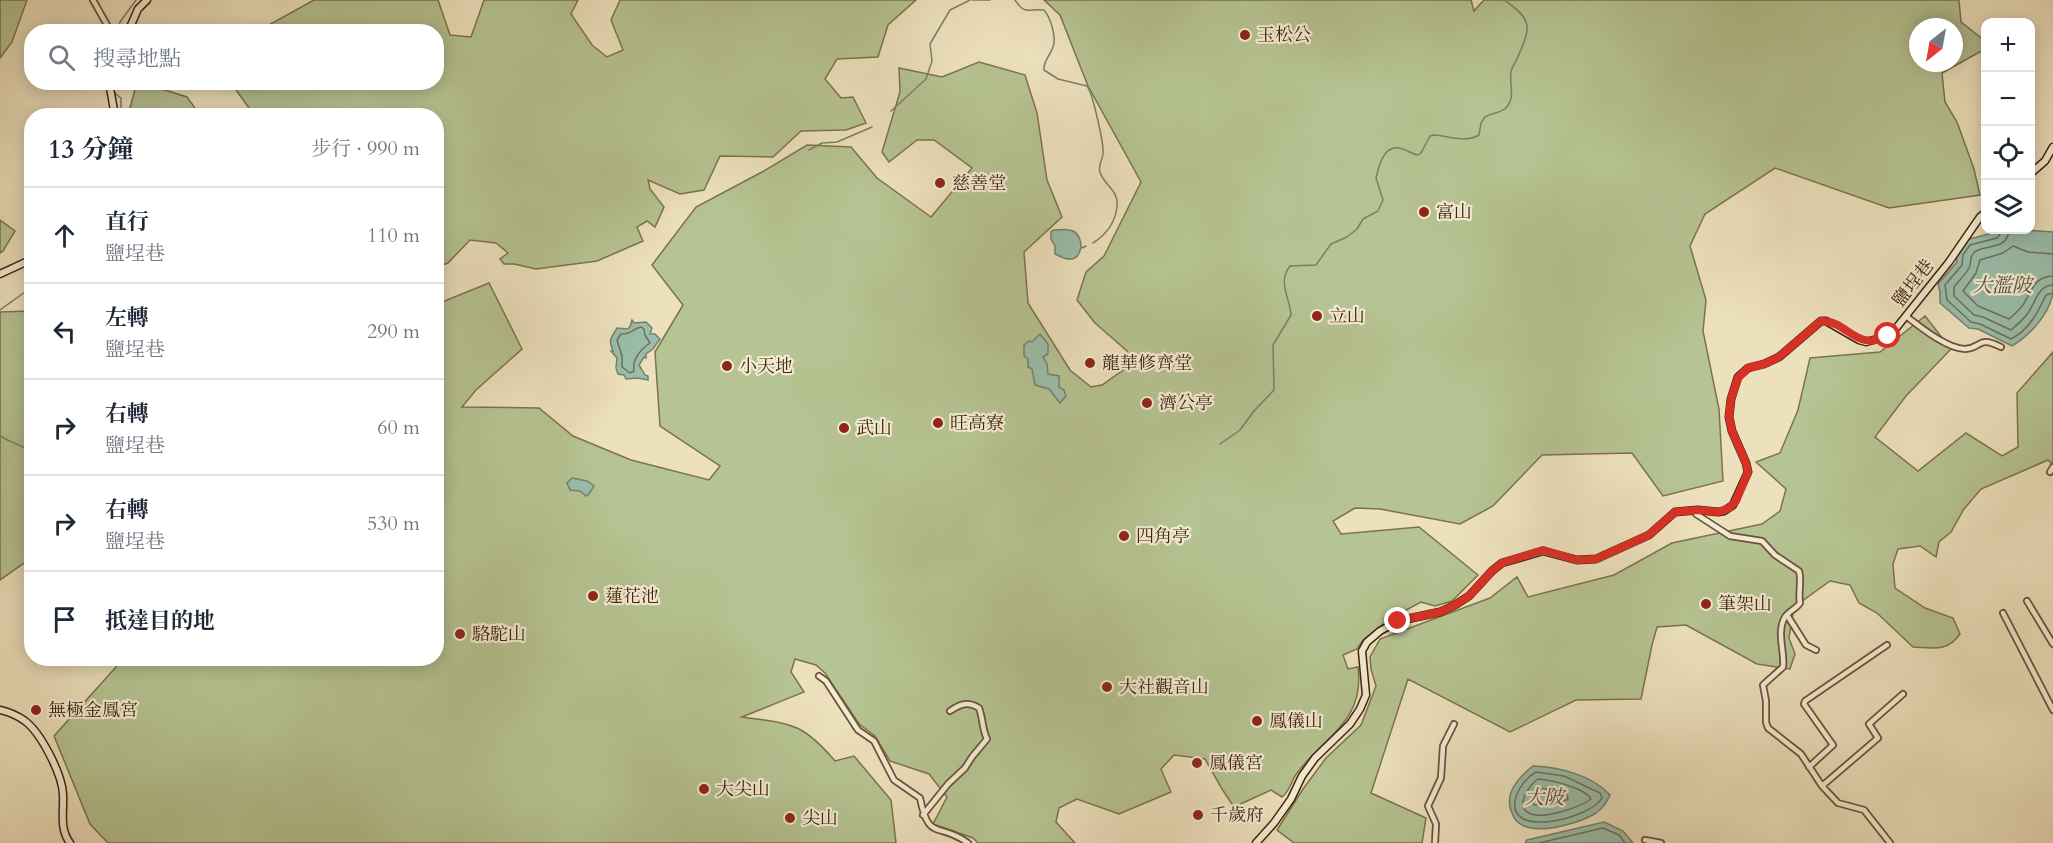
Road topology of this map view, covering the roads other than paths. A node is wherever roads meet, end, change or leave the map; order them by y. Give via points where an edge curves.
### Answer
1 (93, 0) edge
2 (147, 0) edge
3 (106, 24) edge
4 (131, 24) edge
5 (110, 90) edge
6 (114, 108) edge
7 (2053, 147) edge
8 (2035, 170) edge
9 (1981, 216) edge
10 (24, 263) edge
11 (0, 274) edge
12 (1906, 316) junction
13 (2001, 347) dead end
14 (1698, 510) junction
15 (2027, 601) dead end
16 (2003, 613) dead end
17 (1787, 615) junction
18 (2051, 634) edge
19 (2053, 644) edge
20 (1887, 645) dead end
21 (1816, 650) dead end
22 (819, 676) dead end
23 (1903, 694) dead end
24 (0, 710) edge
25 (2053, 710) edge
26 (950, 711) dead end
27 (1454, 724) dead end
28 (1809, 767) junction
29 (1822, 786) junction
30 (923, 816) junction
31 (1646, 840) dead end
32 (70, 843) edge
33 (968, 843) edge
34 (1256, 843) edge
35 (1435, 843) edge
36 (1661, 843) edge
37 (1890, 843) edge

1 - 3 street
2 - 4 street
5 - 6 street
7 - 8 street
9 - 12 street, 鹽埕巷
10 - 11 street
12 - 13 street via 1929,335 1960,348 1984,341
12 - 14 street, 鹽埕巷 via 1888,336 1873,341 1859,340 1821,321 1779,357 1745,370 1733,392 1729,417 1747,476 1729,508 1718,512
14 - 17 street via 1696,514 1730,536 1762,541 1799,571 1800,603
14 - 34 street, 鹽埕巷 via 1672,513 1649,535 1596,559 1577,560 1543,550 1502,563 1455,605 1398,621 1380,632 1362,651 1366,695 1360,709 1315,758 1274,824
15 - 18 street
16 - 25 street
17 - 21 street via 1806,645
17 - 28 street via 1782,634 1783,667 1763,685 1766,722 1771,731 1801,754
18 - 19 street
20 - 28 street via 1805,701 1833,745
22 - 30 street via 858,730 874,741 894,780 920,798
23 - 29 street via 1869,724 1878,738
24 - 32 street via 26,722 49,754 62,788 63,827
26 - 30 street via 965,703 979,708 987,739
27 - 35 street via 1443,746 1441,778 1428,806 1436,824
28 - 29 street
29 - 37 street via 1838,803 1864,810
30 - 33 street via 933,831
31 - 36 street

